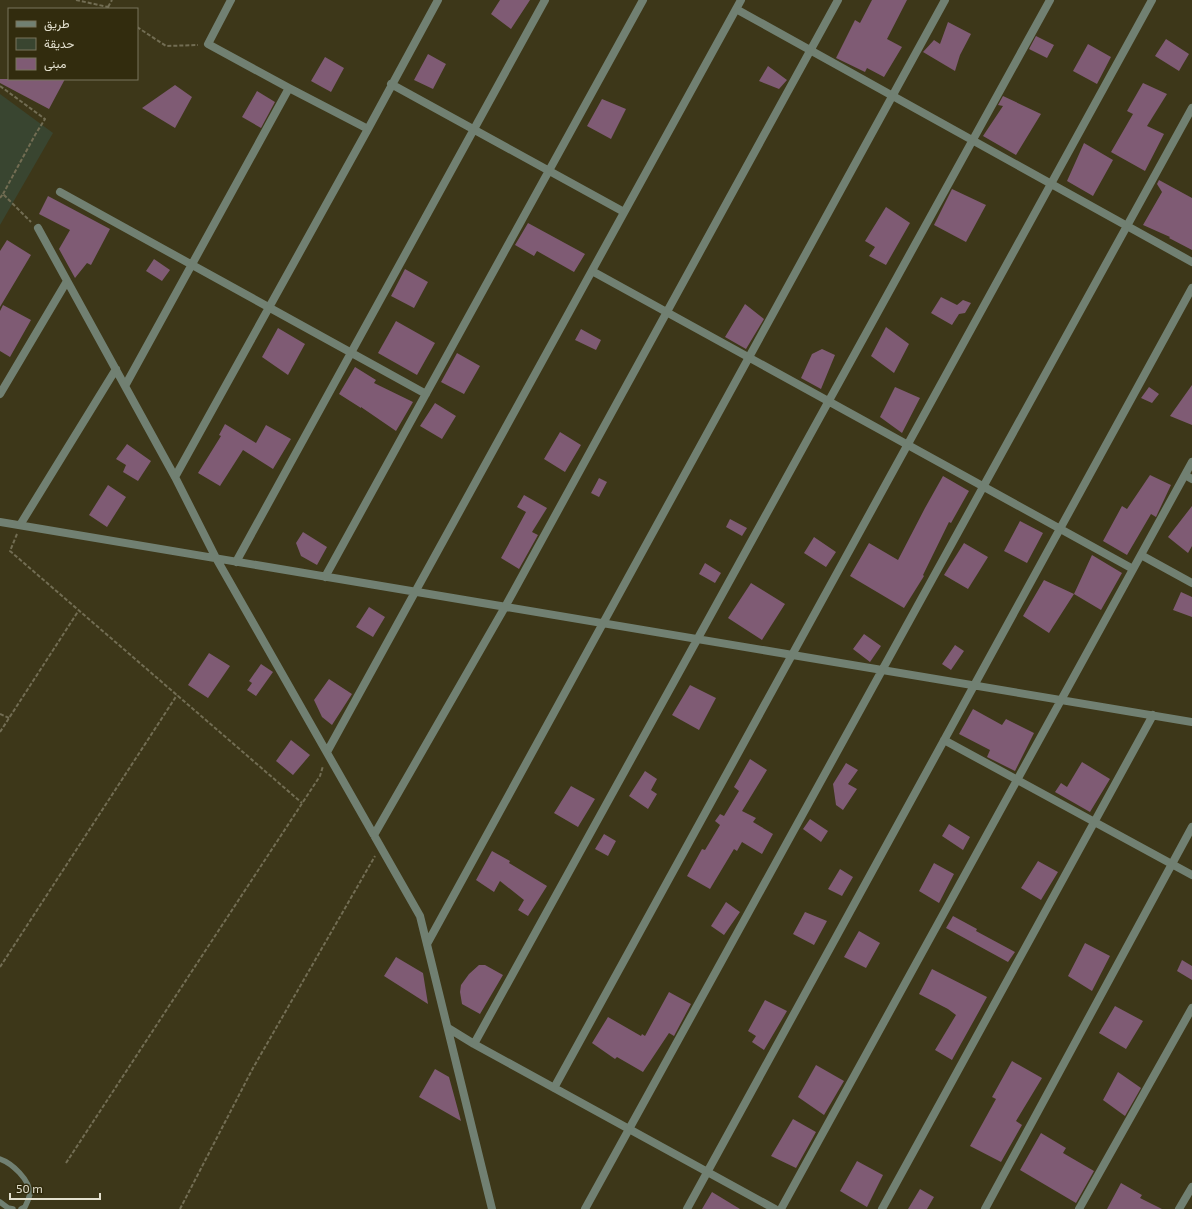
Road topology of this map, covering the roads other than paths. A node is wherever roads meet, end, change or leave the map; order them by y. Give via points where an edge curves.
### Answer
1 (231, 0) edge
2 (438, 0) edge
3 (545, 0) edge
4 (643, 0) edge
5 (741, 0) edge
6 (838, 0) edge
7 (946, 0) edge
8 (1050, 0) edge
9 (1152, 0) edge
10 (736, 9) junction
11 (810, 50) junction
12 (391, 84) junction
13 (289, 88) junction
14 (893, 96) junction
15 (1192, 108) edge
16 (368, 129) junction
17 (474, 130) junction
18 (972, 140) junction
19 (548, 171) junction
20 (1051, 184) junction
21 (60, 192) dead end
22 (624, 212) junction
23 (1127, 226) junction
24 (38, 228) road end
25 (1192, 262) edge
26 (192, 265) junction
27 (592, 271) junction
28 (67, 281) junction
29 (1192, 288) edge
30 (268, 307) junction
31 (667, 312) junction
32 (351, 352) junction
33 (749, 358) junction
34 (116, 369) junction
35 (125, 386) junction
36 (0, 394) edge
37 (426, 394) junction
38 (828, 401) junction
39 (908, 445) junction
40 (1192, 462) edge
41 (175, 477) junction
42 (1188, 477) edge
43 (983, 486) junction
44 (0, 522) edge
45 (20, 525) junction
46 (1060, 529) junction
47 (1141, 555) junction
48 (216, 558) junction
49 (236, 562) junction
50 (1133, 569) junction
51 (325, 577) junction
52 (1192, 583) edge
53 (415, 592) junction
54 (505, 607) junction
55 (603, 623) junction
56 (698, 639) junction
57 (792, 655) junction
58 (882, 670) junction
59 (974, 685) junction
60 (1062, 699) junction
61 (1153, 715) junction
62 (1192, 722) edge
63 (944, 740) junction
64 (327, 752) junction
65 (1018, 780) junction
66 (1095, 822) junction
67 (1192, 827) edge
68 (374, 835) junction
69 (1172, 864) junction
70 (1192, 875) edge
71 (427, 944) junction
72 (1192, 1008) edge
73 (448, 1028) junction
74 (474, 1044) junction
75 (554, 1088) junction
76 (629, 1128) junction
77 (0, 1159) edge
78 (708, 1172) junction
79 (1192, 1187) edge
80 (0, 1202) edge
81 (13, 1209) edge
82 (21, 1209) edge
83 (492, 1209) edge
84 (585, 1209) edge
85 (687, 1209) edge
86 (775, 1209) edge
87 (781, 1209) edge
88 (882, 1209) edge
89 (985, 1209) edge
90 (1079, 1209) edge
91 (1180, 1209) edge

1 - 13 street via 208,44
2 - 12 street
3 - 17 street
4 - 19 street
5 - 10 street
6 - 11 street
7 - 14 street
8 - 18 street
9 - 20 street
10 - 11 street
10 - 22 street
11 - 14 street
11 - 31 street
12 - 16 street
12 - 17 street
13 - 16 street
13 - 26 street
14 - 18 street
14 - 33 street
15 - 23 street
16 - 30 street
17 - 19 street
17 - 32 street
18 - 20 street
18 - 38 street
19 - 22 street
19 - 37 street
20 - 23 street
20 - 39 street
21 - 26 street
22 - 27 street
23 - 25 street
23 - 43 street
24 - 28 street
26 - 30 street
26 - 35 street
27 - 31 street
27 - 53 street
28 - 34 street
28 - 36 street
29 - 46 street
30 - 32 street
30 - 41 street
31 - 33 street
31 - 54 street
32 - 37 street
32 - 49 street
33 - 38 street
33 - 55 street
34 - 35 street
34 - 45 street
35 - 41 street
37 - 51 street
38 - 39 street
38 - 56 street
39 - 43 street
39 - 57 street
40 - 42 street
41 - 48 street
42 - 47 street
43 - 46 street
43 - 58 street
44 - 45 street
45 - 48 street
46 - 50 street
46 - 59 street
47 - 50 street
47 - 52 street
48 - 49 street
48 - 64 street
49 - 51 street
50 - 60 street
51 - 53 street
53 - 54 street
53 - 64 street
54 - 55 street
54 - 68 street
55 - 56 street
55 - 71 street
56 - 57 street
56 - 74 street
57 - 58 street
57 - 75 street
58 - 59 street
58 - 76 street
59 - 60 street
59 - 63 street
60 - 61 street
60 - 65 street
61 - 62 street
61 - 66 street
63 - 65 street
63 - 78 street
64 - 68 street
65 - 66 street
65 - 87 street
66 - 69 street
66 - 88 street
67 - 69 street
68 - 71 street via 420,916
69 - 70 street
69 - 89 street
71 - 73 street
72 - 90 street
73 - 74 street
73 - 83 street
74 - 75 street
75 - 76 street
76 - 78 street
76 - 84 street
77 - 82 lane via 13,1166 25,1180 30,1194 26,1207
78 - 85 street
78 - 86 street
79 - 91 street
80 - 81 lane

